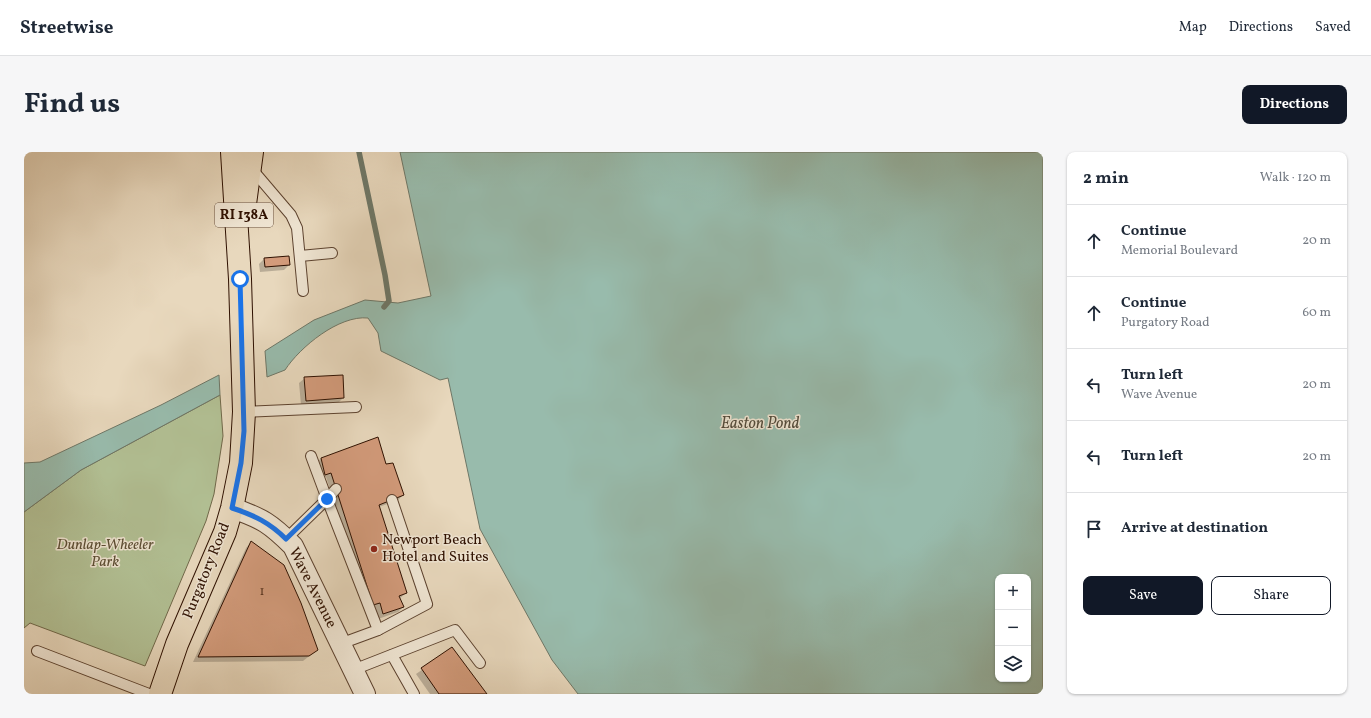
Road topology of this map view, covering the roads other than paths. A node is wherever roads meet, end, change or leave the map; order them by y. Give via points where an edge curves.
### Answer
1 (232, 152) edge
2 (251, 159) edge
3 (332, 253) dead end
4 (300, 256) junction
5 (240, 279) junction
6 (303, 291) dead end
7 (356, 407) dead end
8 (244, 412) junction
9 (311, 456) dead end
10 (336, 489) dead end
11 (327, 499) junction
12 (392, 500) dead end
13 (232, 508) junction
14 (286, 539) junction
15 (378, 630) junction
16 (340, 644) junction
17 (37, 651) dead end
18 (392, 655) junction
19 (480, 663) dead end
20 (353, 670) junction
21 (149, 694) edge
22 (160, 694) edge
23 (365, 694) edge
24 (414, 694) edge

1 - 5 main road, RI 138A
2 - 4 lane via 297,228
2 - 5 main road, RI 138A via 242,225
3 - 4 lane
4 - 6 lane
5 - 8 main road, Purgatory Road / RI 138A
7 - 8 lane
8 - 13 main road, Purgatory Road / RI 138A via 241,463
9 - 11 lane
10 - 11 lane
11 - 14 lane
11 - 15 lane
12 - 15 lane via 427,604
13 - 14 street, Wave Avenue via 256,516
13 - 22 main road, Purgatory Road / RI 138A via 225,532 171,661
14 - 16 street, Wave Avenue via 293,546
15 - 16 lane
16 - 20 street, Wave Avenue
17 - 21 lane
18 - 19 lane via 455,630
18 - 20 lane
18 - 24 lane
20 - 23 street, Wave Avenue

